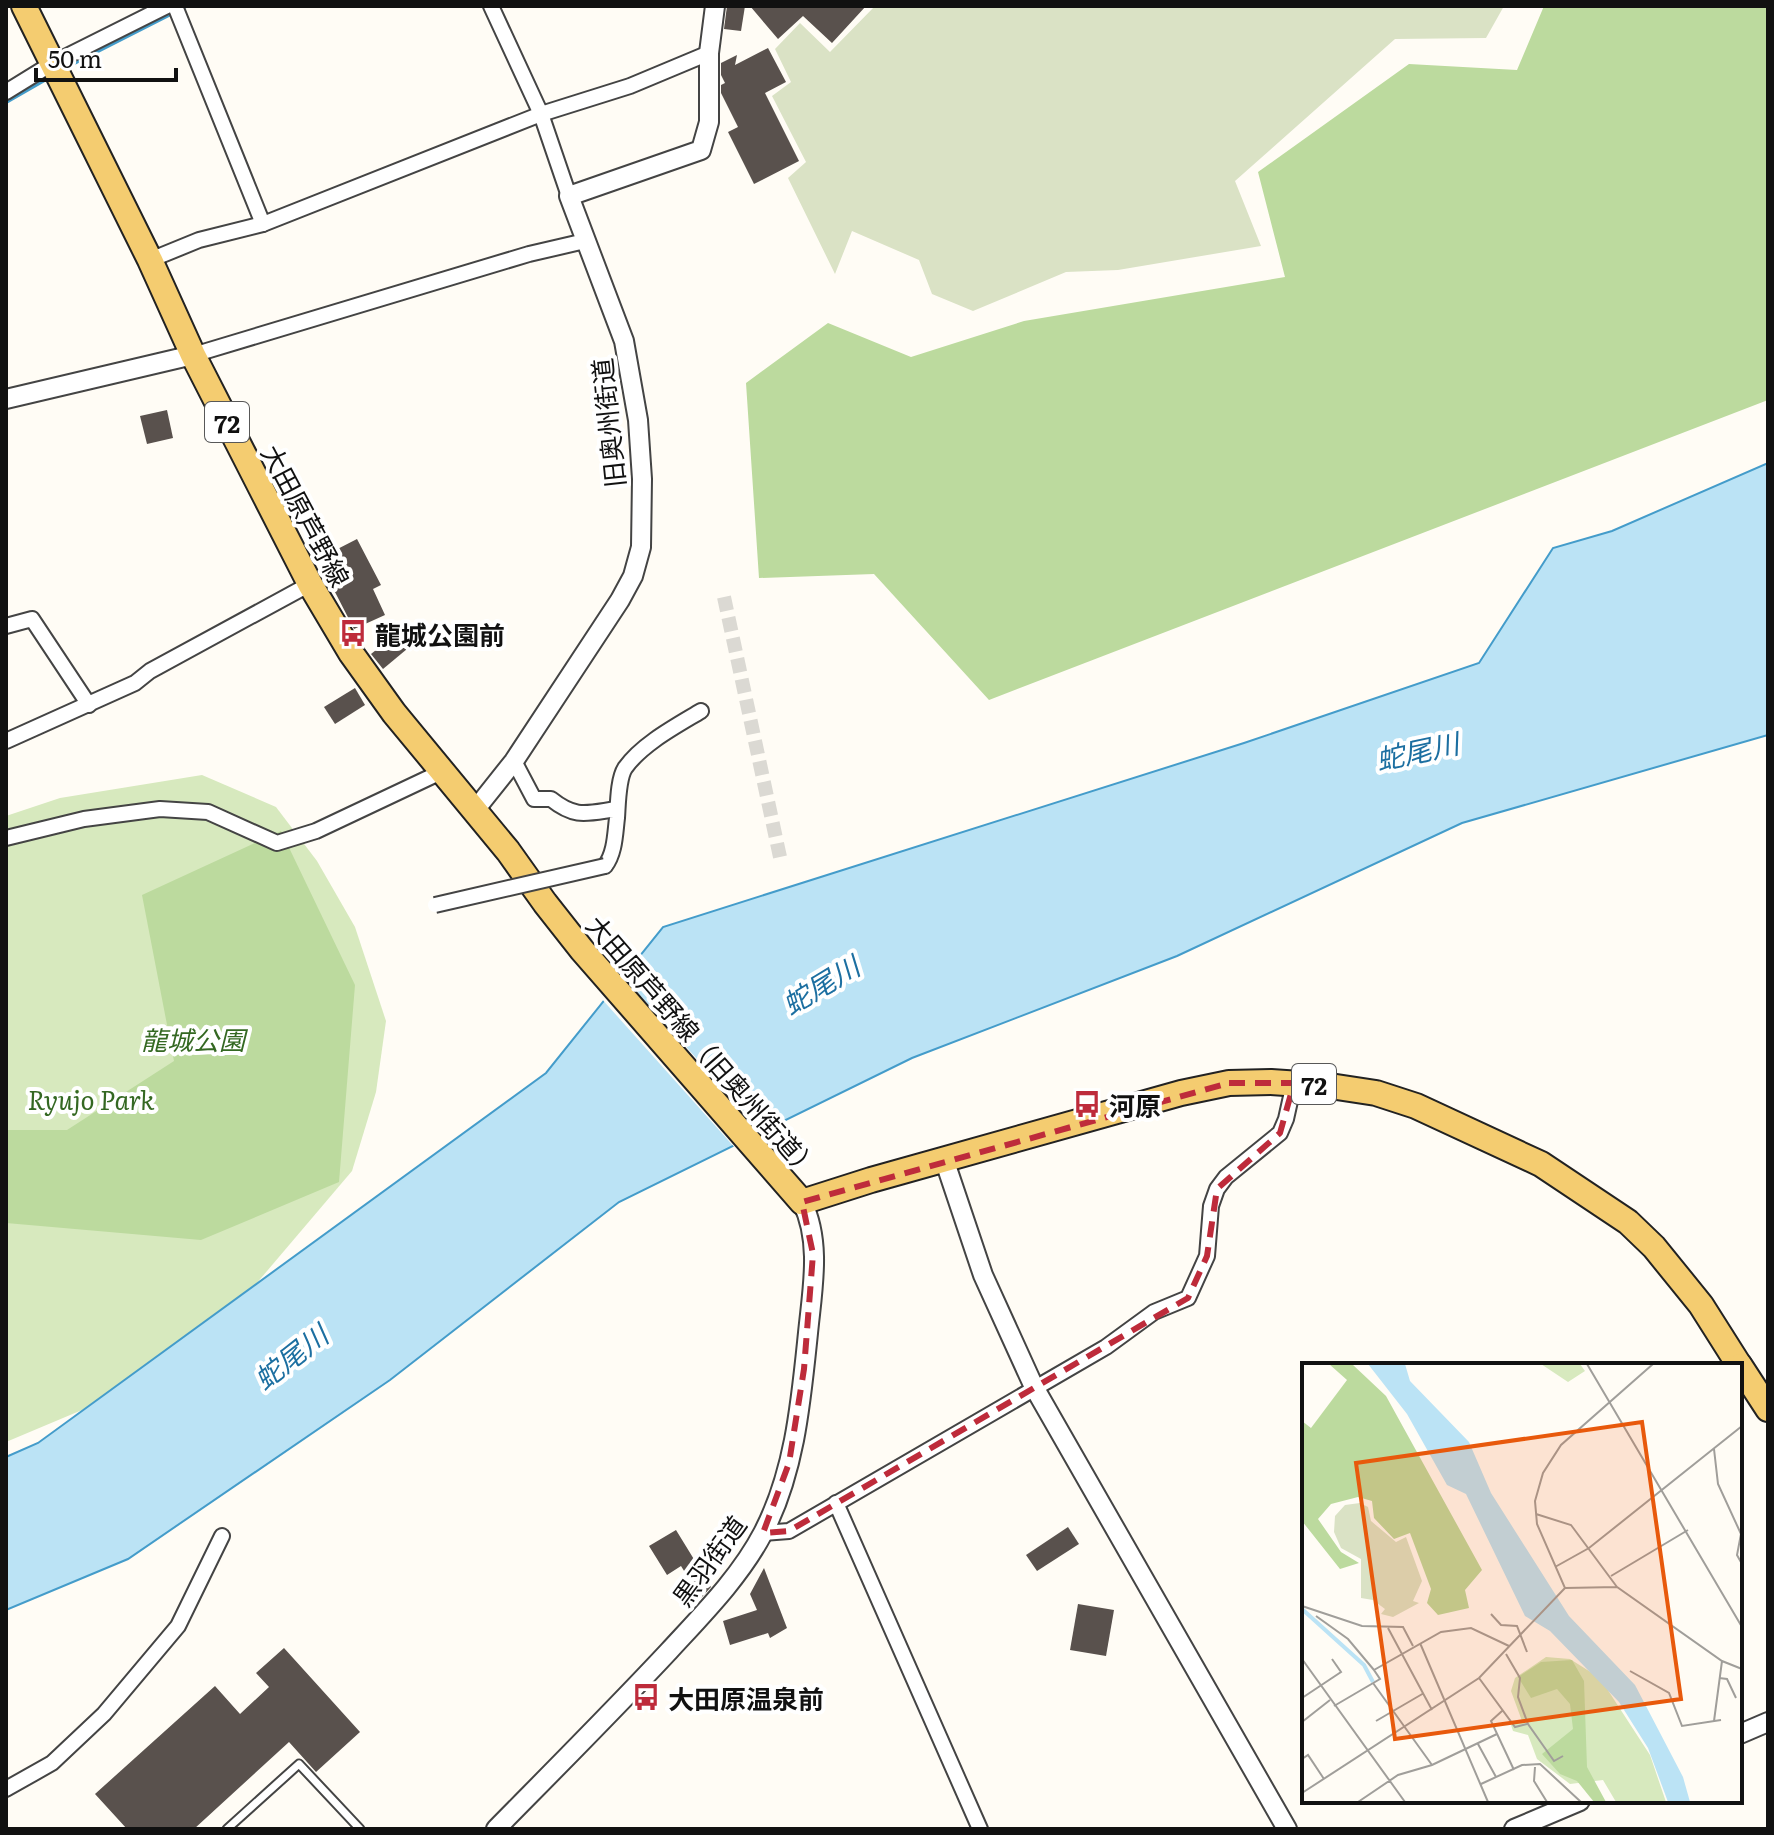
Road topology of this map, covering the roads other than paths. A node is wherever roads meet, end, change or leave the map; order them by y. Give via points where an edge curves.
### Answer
1 (24, 6) edge
2 (167, 6) edge
3 (175, 6) edge
4 (491, 6) edge
5 (715, 6) edge
6 (709, 53) junction
7 (53, 63) junction
8 (6, 92) edge
9 (541, 114) junction
10 (569, 196) junction
11 (263, 224) junction
12 (585, 241) junction
13 (150, 260) junction
14 (193, 355) junction
15 (6, 399) edge
16 (310, 584) junction
17 (6, 626) edge
18 (89, 705) junction
19 (701, 711) dead end
20 (6, 741) edge
21 (514, 761) junction
22 (441, 772) junction
23 (617, 809) junction
24 (475, 810) junction
25 (6, 838) edge
26 (435, 905) dead end
27 (1294, 1083) junction
28 (944, 1159) junction
29 (802, 1202) junction
30 (1738, 1363) edge
31 (1742, 1369) edge
32 (1034, 1387) junction
33 (1768, 1409) edge
34 (836, 1503) junction
35 (763, 1533) junction
36 (222, 1536) dead end
37 (1768, 1722) edge
38 (1742, 1733) edge
39 (6, 1789) edge
40 (1575, 1803) edge
41 (227, 1829) edge
42 (360, 1829) edge
43 (496, 1829) edge
44 (980, 1829) edge
45 (1287, 1829) edge
46 (1514, 1829) edge

1 - 7 main road, 大田原芦野線 / 72
2 - 7 street
3 - 11 street
4 - 9 street, 旧奥州街道
5 - 6 street
6 - 9 street via 630,86
6 - 10 street via 709,122 701,150
7 - 8 street
7 - 13 main road, 大田原芦野線 / 72
9 - 10 street, 旧奥州街道
9 - 11 street
10 - 12 street, 旧奥州街道
11 - 13 street via 199,240
12 - 14 street
12 - 21 street, 旧奥州街道 via 624,341 633,383 642,479 641,547 620,600
13 - 14 main road, 大田原芦野線 / 72
14 - 15 street
14 - 16 main road, 大田原芦野線 / 72
16 - 18 street
16 - 22 main road, 大田原芦野線 / 72 via 351,653
17 - 18 street via 32,619
18 - 20 street
19 - 23 street via 623,770
21 - 23 street via 534,799 551,799 566,812
21 - 24 street, 旧奥州街道
22 - 24 main road, 大田原芦野線 / 72
22 - 25 street via 316,831 277,843 208,812 160,809 84,819
23 - 26 street, bridge via 612,855 605,866
24 - 29 main road, 大田原芦野線（旧奥州街道） / 72 via 582,950
27 - 28 main road, 大田原芦野線（旧奥州街道） / 72 via 1229,1083 1181,1093
27 - 30 main road, 大田原芦野線（旧奥州街道） / 72 via 1403,1101 1541,1164 1628,1222 1654,1247 1701,1305
27 - 32 street via 1280,1133 1217,1189 1207,1256 1188,1298 1154,1312 1106,1347
28 - 29 main road, 大田原芦野線（旧奥州街道） / 72
28 - 32 street via 983,1275
29 - 35 street, 黒羽街道 via 813,1254 804,1369 789,1463
31 - 33 main road, 大田原芦野線（旧奥州街道） / 72
32 - 34 street
32 - 45 street
34 - 35 street via 789,1531
34 - 44 street
35 - 43 street, 黒羽街道 via 691,1627
36 - 39 street via 178,1626 104,1714 52,1763
37 - 38 street
40 - 46 street
41 - 42 lane via 299,1764

